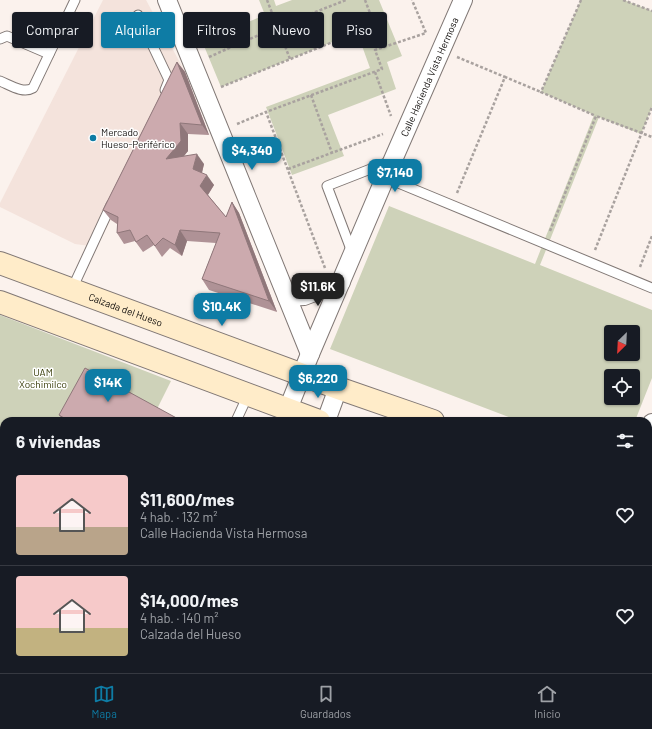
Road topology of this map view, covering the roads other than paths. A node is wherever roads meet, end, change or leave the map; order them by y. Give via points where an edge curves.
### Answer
1 (75, 0) edge
2 (167, 0) edge
3 (463, 0) edge
4 (0, 38) edge
5 (154, 48) edge
6 (49, 54) junction
7 (0, 81) edge
8 (160, 101) edge
9 (392, 160) junction
10 (396, 182) dead end
11 (114, 199) edge
12 (353, 254) junction
13 (0, 263) edge
14 (340, 282) junction
15 (652, 288) edge
16 (71, 290) junction
17 (287, 297) junction
18 (0, 302) edge
19 (310, 354) junction
20 (302, 375) junction
21 (338, 388) junction
22 (248, 394) junction
23 (288, 409) junction
24 (238, 417) edge
25 (309, 417) edge
26 (327, 417) edge
27 (421, 417) edge

1 - 6 lane
2 - 17 street
3 - 9 street, Calle Hacienda Vista Hermosa
4 - 6 lane via 7,36
5 - 8 lane via 169,80
6 - 7 lane via 33,88 29,91
9 - 12 street, Calle Hacienda Vista Hermosa
9 - 12 lane via 328,186
10 - 15 lane
11 - 16 lane
12 - 14 street, Calle Hacienda Vista Hermosa
13 - 16 main road, Calzada del Hueso
14 - 17 street via 304,296
14 - 19 street, Calle Hacienda Vista Hermosa
16 - 20 main road, Calzada del Hueso
17 - 19 street
18 - 22 main road
19 - 20 street, Calle Hacienda Vista Hermosa
20 - 21 main road, Calzada del Hueso
20 - 23 street, Calle Hacienda Vista Hermosa
21 - 26 street
21 - 27 main road, Calzada del Hueso
22 - 23 main road
22 - 24 lane
23 - 25 main road

